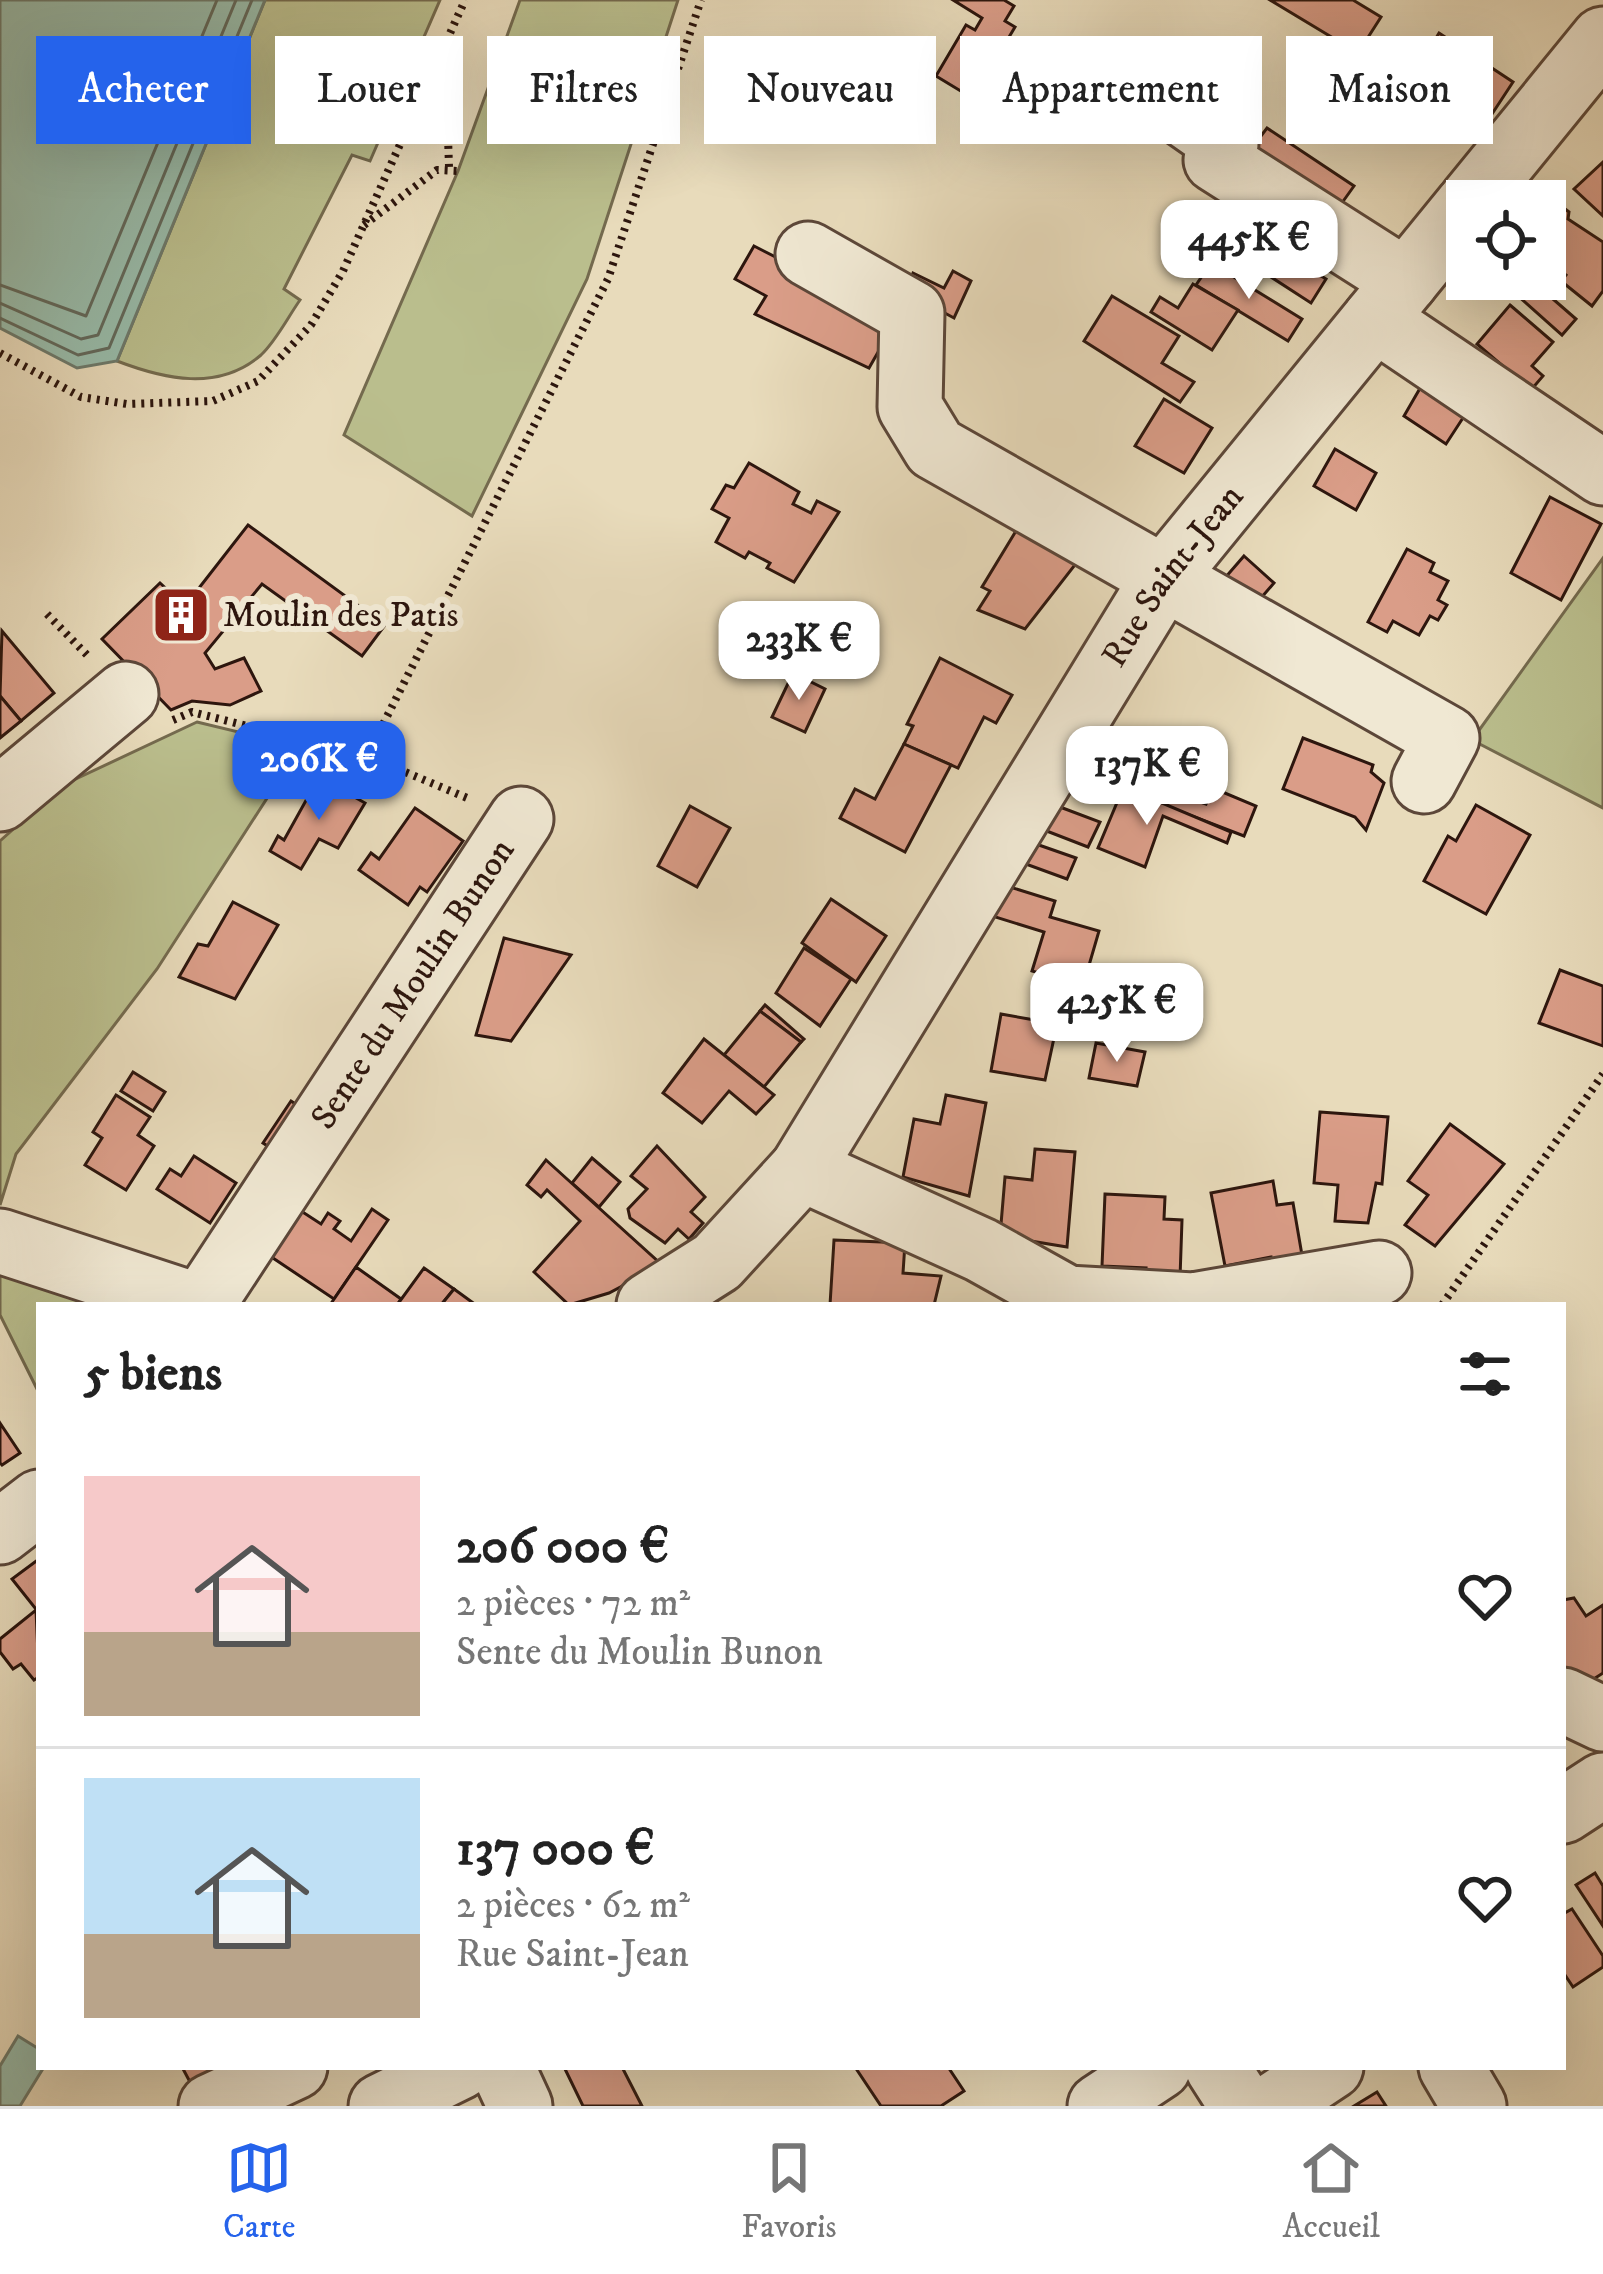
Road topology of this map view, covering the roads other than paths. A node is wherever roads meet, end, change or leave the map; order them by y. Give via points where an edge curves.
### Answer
1 (1603, 39) edge
2 (1226, 144) edge
3 (1488, 180) edge
4 (1446, 232) edge
5 (808, 254) dead end
6 (1390, 300) junction
7 (1603, 473) edge
8 (1162, 580) junction
9 (139, 712) road end
10 (1424, 781) dead end
11 (0, 800) edge
12 (521, 819) road end
13 (802, 1168) junction
14 (0, 1241) edge
15 (1379, 1273) dead end
16 (190, 1302) edge
17 (201, 1302) edge
18 (654, 1302) edge
19 (1139, 1302) edge
20 (1210, 1302) edge
21 (36, 1504) edge
22 (0, 1532) edge
23 (1566, 1701) edge
24 (1603, 1719) edge
25 (1603, 1785) edge
26 (1566, 1809) edge
27 (289, 2070) edge
28 (347, 2070) edge
29 (454, 2070) edge
30 (503, 2070) edge
31 (1154, 2070) edge
32 (1219, 2070) edge
33 (1327, 2070) edge
34 (1453, 2070) edge
35 (211, 2106) edge
36 (365, 2106) edge
37 (381, 2106) edge
38 (520, 2106) edge
39 (1100, 2106) edge
40 (1242, 2106) edge
41 (1273, 2106) edge
42 (1474, 2106) edge

1 - 3 street, Rue Saint-Jean
2 - 6 street via 1216,160
4 - 6 street, Rue Saint-Jean
5 - 8 street via 912,314 910,407 935,448
6 - 7 street
6 - 8 street, Rue Saint-Jean
8 - 10 street via 1448,737
8 - 13 street, Rue Saint-Jean
9 - 11 street
12 - 17 street, Sente du Moulin Bunon
13 - 18 street, Rue Saint-Jean via 717,1262
13 - 19 street via 1067,1298
14 - 16 street
15 - 20 street
21 - 22 street
23 - 24 street
25 - 26 street
27 - 35 street
28 - 36 street
29 - 37 street
30 - 38 street
31 - 39 street
32 - 40 street
33 - 41 street
34 - 42 street

